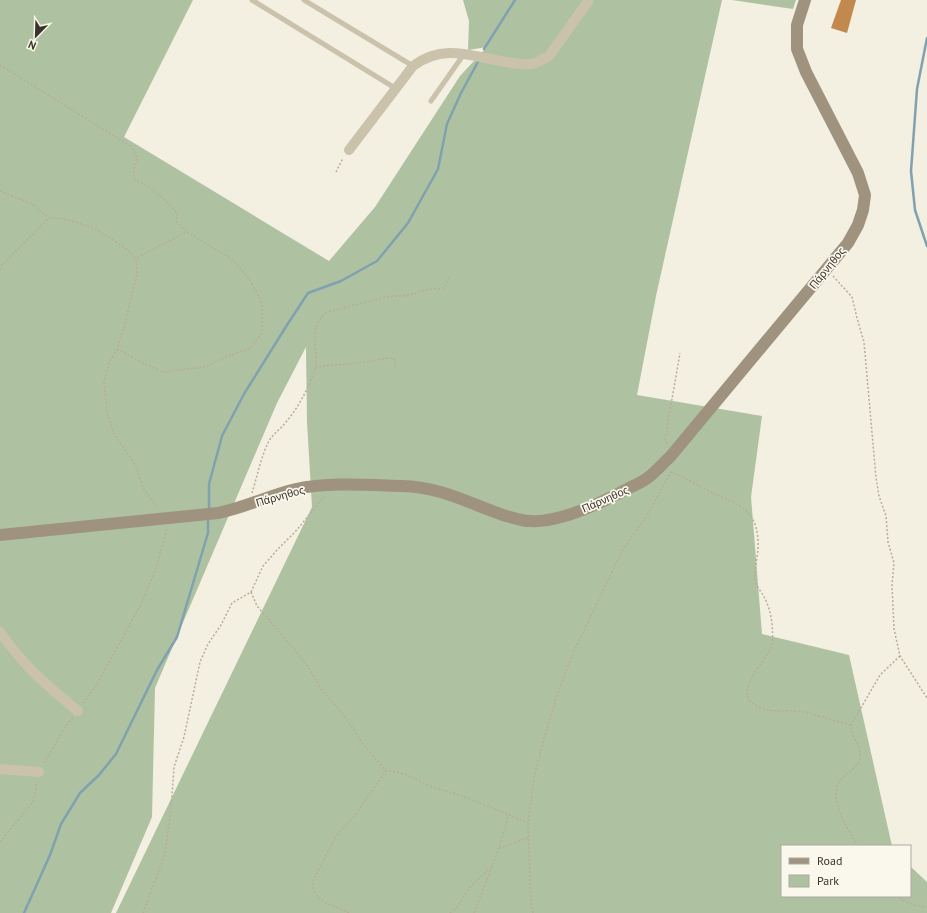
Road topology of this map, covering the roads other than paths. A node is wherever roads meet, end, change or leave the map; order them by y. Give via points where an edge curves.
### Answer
1 (252, 0) edge
2 (304, 0) edge
3 (589, 0) edge
4 (805, 0) edge
5 (464, 54) junction
6 (413, 66) junction
7 (395, 88) junction
8 (431, 101) dead end
9 (349, 150) road end
10 (0, 535) edge
11 (0, 632) edge
12 (78, 711) road end
13 (0, 769) edge
14 (39, 772) road end

1 - 7 lane
2 - 6 lane
3 - 5 street via 549,56 540,62 514,64
4 - 10 main road, Πάρνηθος via 797,25 797,49 806,72 858,173 865,195 863,210 848,243 828,268 670,457 646,479 608,499 563,517 541,521 512,517 456,496 427,489 404,486 334,485 272,495 218,513
5 - 6 street via 443,52 430,55
5 - 8 lane
6 - 7 street
7 - 9 street
11 - 12 street via 30,669
13 - 14 street

